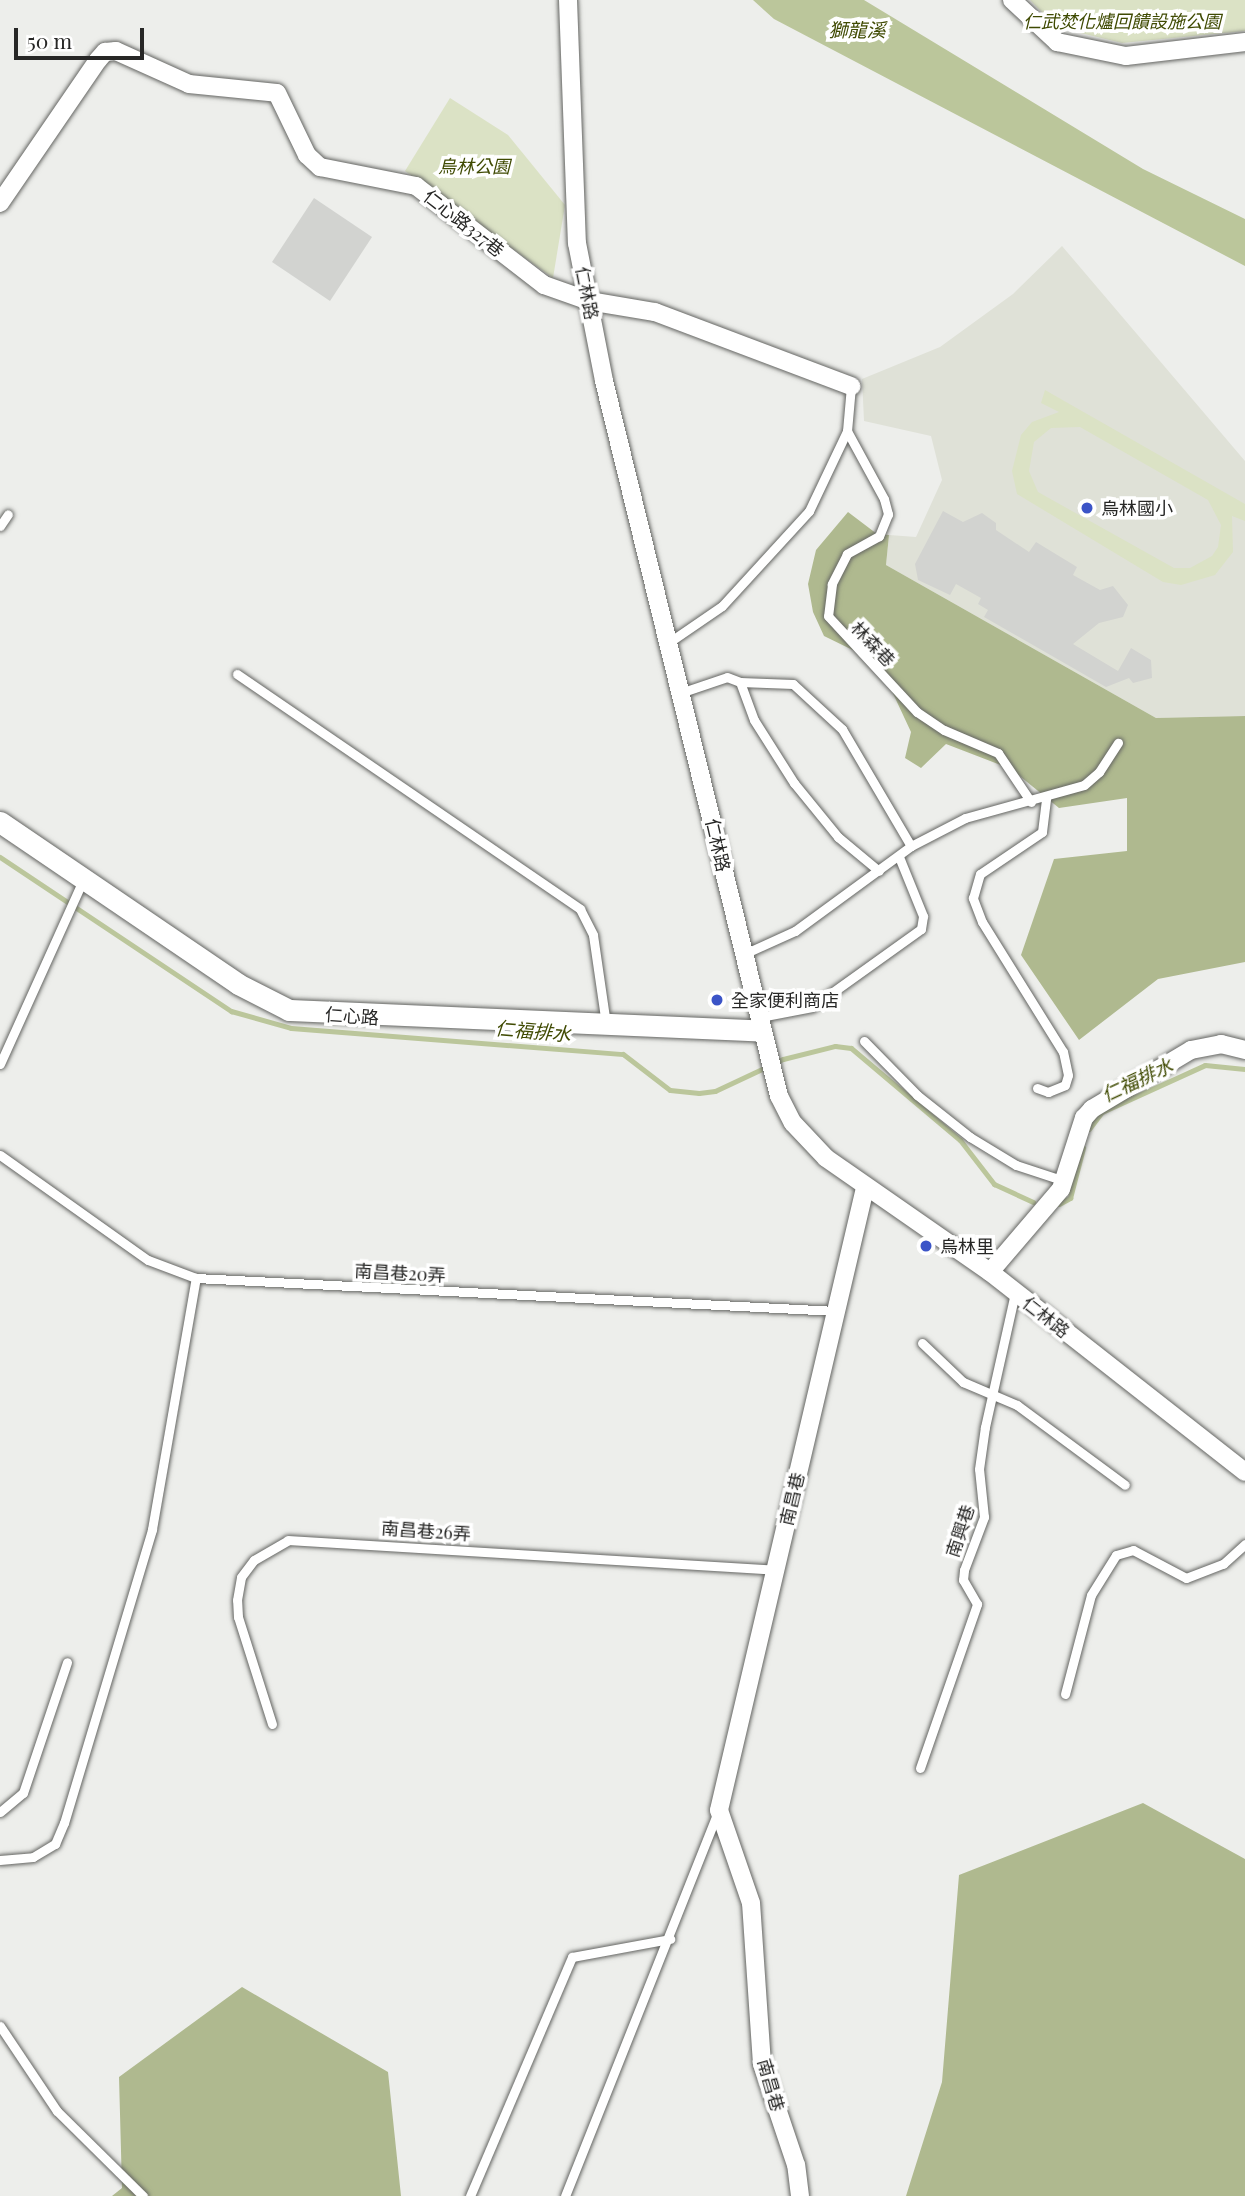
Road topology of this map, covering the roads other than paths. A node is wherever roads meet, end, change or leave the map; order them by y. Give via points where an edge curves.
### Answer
1 (568, 0) edge
2 (1012, 0) edge
3 (1245, 42) edge
4 (0, 203) edge
5 (589, 300) junction
6 (851, 386) joint
7 (847, 431) junction
8 (8, 513) dead end
9 (0, 526) edge
10 (668, 643) junction
11 (237, 674) dead end
12 (740, 682) junction
13 (683, 692) junction
14 (1118, 743) dead end
15 (1046, 798) junction
16 (1031, 802) junction
17 (0, 822) edge
18 (911, 846) junction
19 (899, 857) junction
20 (878, 872) junction
21 (78, 892) junction
22 (743, 954) junction
23 (606, 1026) junction
24 (762, 1033) junction
25 (864, 1041) dead end
26 (1245, 1049) edge
27 (0, 1064) edge
28 (1037, 1088) dead end
29 (0, 1155) edge
30 (1065, 1181) junction
31 (865, 1188) junction
32 (990, 1272) junction
33 (196, 1279) junction
34 (1015, 1293) junction
35 (836, 1311) junction
36 (922, 1343) dead end
37 (992, 1395) junction
38 (1245, 1472) edge
39 (1125, 1485) dead end
40 (1245, 1544) edge
41 (775, 1570) junction
42 (66, 1662) dead end
43 (1065, 1694) dead end
44 (272, 1724) dead end
45 (920, 1768) dead end
46 (719, 1810) junction
47 (0, 1812) edge
48 (0, 1860) edge
49 (670, 1939) junction
50 (0, 2026) edge
51 (143, 2196) edge
52 (470, 2196) edge
53 (565, 2196) edge
54 (800, 2196) edge

1 - 5 street, 仁林路 via 577,243
2 - 3 street via 1057,42 1126,56
4 - 5 street, 仁心路327巷 via 98,60 105,52 116,51 189,84 277,93 307,155 320,167 416,186 544,285
5 - 6 street via 655,312
5 - 10 street, 仁林路
6 - 7 lane
7 - 10 lane via 809,511 722,606
7 - 16 lane, 林森巷 via 888,514 878,536 847,554 832,584 828,616 917,712 944,730 998,753
8 - 9 lane
10 - 13 street, 仁林路
11 - 23 lane via 580,909 593,935
12 - 13 lane via 727,677
12 - 18 lane via 793,684 842,729
12 - 20 lane via 754,720 794,783 838,837
13 - 22 street, 仁林路
14 - 15 lane via 1084,785
15 - 16 lane
15 - 28 lane via 1042,832 980,874 973,898 982,922 1063,1052 1068,1075 1065,1085 1048,1092
16 - 18 lane via 965,818
17 - 21 street, 仁心路
18 - 19 lane
19 - 20 lane
19 - 24 lane via 923,916 921,929 813,1007
20 - 22 lane via 795,931
21 - 23 street, 仁心路 via 289,1010
21 - 27 lane
22 - 24 street, 仁林路
23 - 24 street, 仁心路
24 - 31 street, 仁林路 via 793,1123
25 - 30 lane via 917,1095 970,1137 1016,1165
26 - 30 street via 1221,1044 1191,1050 1092,1109 1084,1118
29 - 33 lane, 南昌巷20弄 via 148,1260
30 - 32 street
31 - 32 street, 仁林路
31 - 35 street, 南昌巷
32 - 34 street, 仁林路
33 - 35 lane, 南昌巷20弄
33 - 48 lane via 152,1529 64,1823 55,1844 33,1857
34 - 37 lane, 南興巷
34 - 38 street, 仁林路
35 - 41 street, 南昌巷
36 - 37 lane via 963,1382
37 - 39 lane via 1017,1405
37 - 45 lane, 南興巷 via 979,1469 984,1517 963,1580 977,1604
40 - 43 lane via 1223,1564 1186,1578 1133,1550 1116,1555 1091,1595
41 - 44 lane, 南昌巷26弄 via 288,1541 254,1560 241,1577 237,1600 238,1617
41 - 46 street, 南昌巷
42 - 47 lane via 23,1793
46 - 49 lane, 南昌巷
46 - 54 street, 南昌巷 via 751,1903 762,2064 796,2165
49 - 52 lane via 572,1957
49 - 53 lane, 南昌巷
50 - 51 lane via 57,2111

